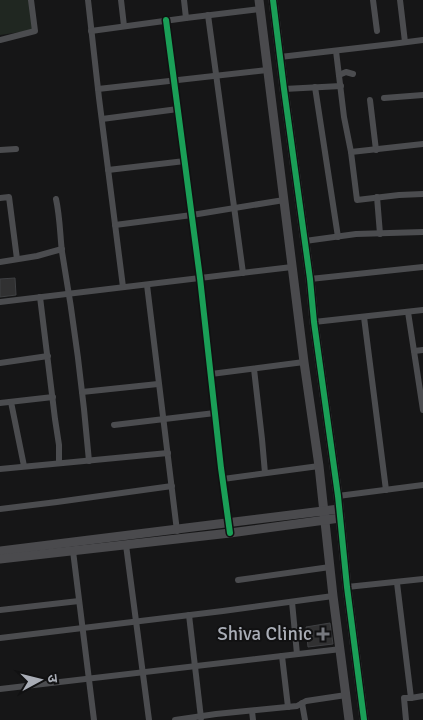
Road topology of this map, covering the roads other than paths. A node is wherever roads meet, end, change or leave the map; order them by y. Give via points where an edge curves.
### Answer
1 (32, 0) edge
2 (88, 0) edge
3 (121, 0) edge
4 (184, 0) edge
5 (273, 0) edge
6 (373, 0) edge
7 (400, 0) edge
8 (259, 4) edge
9 (208, 15) junction
10 (186, 18) junction
11 (166, 20) junction
12 (124, 26) junction
13 (91, 31) junction
14 (377, 31) dead end
15 (0, 40) edge
16 (423, 40) edge
17 (405, 42) junction
18 (336, 51) junction
19 (280, 57) junction
20 (267, 70) junction
21 (353, 74) dead end
22 (217, 75) junction
23 (339, 75) junction
24 (174, 80) junction
25 (341, 86) junction
26 (316, 87) junction
27 (98, 89) junction
28 (284, 89) junction
29 (423, 95) edge
30 (384, 98) dead end
31 (370, 100) dead end
32 (178, 109) junction
33 (102, 119) junction
34 (423, 144) edge
35 (16, 149) dead end
36 (0, 150) edge
37 (376, 150) junction
38 (350, 152) junction
39 (185, 161) junction
40 (108, 170) junction
41 (423, 194) edge
42 (377, 197) junction
43 (0, 198) edge
44 (56, 199) dead end
45 (284, 200) junction
46 (235, 208) junction
47 (192, 215) junction
48 (115, 225) junction
49 (423, 232) edge
50 (380, 234) junction
51 (338, 237) junction
52 (305, 241) junction
53 (62, 250) junction
54 (17, 259) junction
55 (0, 262) edge
56 (292, 267) junction
57 (423, 267) edge
58 (243, 273) junction
59 (200, 278) junction
60 (310, 279) junction
61 (147, 284) junction
62 (123, 287) junction
63 (70, 294) junction
64 (40, 297) junction
65 (0, 302) edge
66 (423, 310) edge
67 (408, 312) junction
68 (364, 317) junction
69 (314, 322) junction
70 (423, 350) edge
71 (414, 351) junction
72 (48, 356) junction
73 (304, 362) junction
74 (0, 363) edge
75 (254, 369) junction
76 (211, 374) junction
77 (158, 384) junction
78 (82, 392) junction
79 (422, 396) edge
80 (53, 397) junction
81 (12, 402) junction
82 (0, 403) edge
83 (423, 410) edge
84 (215, 413) junction
85 (163, 420) junction
86 (114, 426) dead end
87 (168, 453) junction
88 (89, 461) junction
89 (59, 463) junction
90 (24, 466) junction
91 (319, 466) junction
92 (0, 469) edge
93 (265, 473) junction
94 (223, 479) junction
95 (423, 485) edge
96 (172, 486) junction
97 (386, 490) junction
98 (338, 496) junction
99 (0, 509) edge
100 (339, 513) junction
101 (324, 516) junction
102 (230, 528) junction
103 (177, 534) junction
104 (126, 545) junction
105 (0, 551) edge
106 (73, 551) junction
107 (0, 559) edge
108 (330, 567) junction
109 (423, 579) edge
110 (238, 580) dead end
111 (397, 583) junction
112 (347, 587) junction
113 (333, 596) junction
114 (79, 601) junction
115 (292, 602) junction
116 (0, 610) edge
117 (189, 615) junction
118 (136, 622) junction
119 (82, 628) junction
120 (0, 638) edge
121 (341, 649) junction
122 (297, 654) junction
123 (282, 656) junction
124 (195, 666) junction
125 (142, 672) junction
126 (88, 679) junction
127 (0, 690) edge
128 (346, 695) junction
129 (423, 696) edge
130 (411, 698) junction
131 (302, 703) junction
132 (288, 707) junction
133 (252, 711) junction
134 (201, 718) edge
135 (94, 720) edge
136 (150, 720) edge
137 (175, 720) edge
138 (253, 720) edge
139 (305, 720) edge
140 (350, 720) edge
141 (364, 720) edge
142 (406, 720) edge

1 - 15 street via 35,30
2 - 13 street
3 - 12 street
4 - 10 street
5 - 19 street
6 - 14 street
7 - 17 street
8 - 9 street
8 - 20 street
9 - 10 street
9 - 22 street
10 - 11 street
11 - 12 street
11 - 24 street
12 - 13 street
13 - 27 street
16 - 17 street
17 - 18 street
18 - 19 street
18 - 23 street
19 - 28 street
20 - 22 street
20 - 45 street
21 - 23 street
22 - 24 street
22 - 46 street
23 - 25 street
24 - 27 street
24 - 32 street
25 - 26 street
25 - 38 street
26 - 28 street
26 - 51 street
27 - 33 street
28 - 52 street
29 - 30 street
31 - 37 street
32 - 33 street
32 - 39 street
33 - 40 street
34 - 37 street
35 - 36 street
37 - 38 street
38 - 42 street via 357,200
39 - 40 street
39 - 47 street
40 - 48 street
41 - 42 street
42 - 50 street
43 - 54 street via 9,198
44 - 53 street
45 - 46 street
45 - 56 street
46 - 47 street
46 - 58 street
47 - 48 street
47 - 59 street
48 - 62 street
49 - 50 street
50 - 51 street
51 - 52 street
52 - 60 street
53 - 54 street
53 - 63 street
54 - 55 street
56 - 58 street
56 - 73 street
57 - 60 street
58 - 59 street
59 - 61 street
59 - 76 street
60 - 69 street
61 - 62 street
61 - 77 street
62 - 63 street
63 - 64 street
63 - 78 street
64 - 65 street
64 - 72 street
66 - 67 street
67 - 68 street
67 - 71 street
68 - 69 street
68 - 97 street
69 - 98 street
70 - 71 street
71 - 79 street
72 - 74 street
72 - 80 street
73 - 75 street
73 - 91 street
75 - 76 street
75 - 93 street
76 - 84 street
77 - 78 street
77 - 85 street
78 - 88 street
79 - 83 street
80 - 81 street
80 - 89 street via 60,445
81 - 82 street
81 - 90 street
84 - 85 street
84 - 94 street
85 - 86 street
85 - 87 street
87 - 88 street
87 - 96 street
88 - 89 street
89 - 90 street
90 - 92 street
91 - 93 street
91 - 101 street
93 - 94 street
94 - 102 street
95 - 97 street
96 - 99 street
96 - 103 street
97 - 98 street
98 - 100 street
100 - 101 street
100 - 112 street
101 - 102 street
101 - 108 street
102 - 103 street
103 - 104 street
103 - 105 street
104 - 106 street
104 - 118 street
106 - 107 street
106 - 114 street
108 - 110 street
108 - 113 street
109 - 111 street
111 - 112 street
111 - 130 street
112 - 141 street
113 - 115 street
113 - 121 street
114 - 116 street
114 - 119 street
115 - 117 street
115 - 122 street
117 - 118 street
117 - 124 street
118 - 119 street
118 - 125 street
119 - 120 street
119 - 126 street
121 - 122 street
121 - 128 street
122 - 123 street
123 - 124 street
123 - 132 street
124 - 125 street
124 - 134 street
125 - 126 street
125 - 136 street
126 - 127 street
126 - 135 street
128 - 131 street
128 - 140 street
129 - 130 street
130 - 142 street via 404,698
131 - 132 street
131 - 139 street
132 - 133 street
133 - 134 street
133 - 138 street
134 - 137 street

